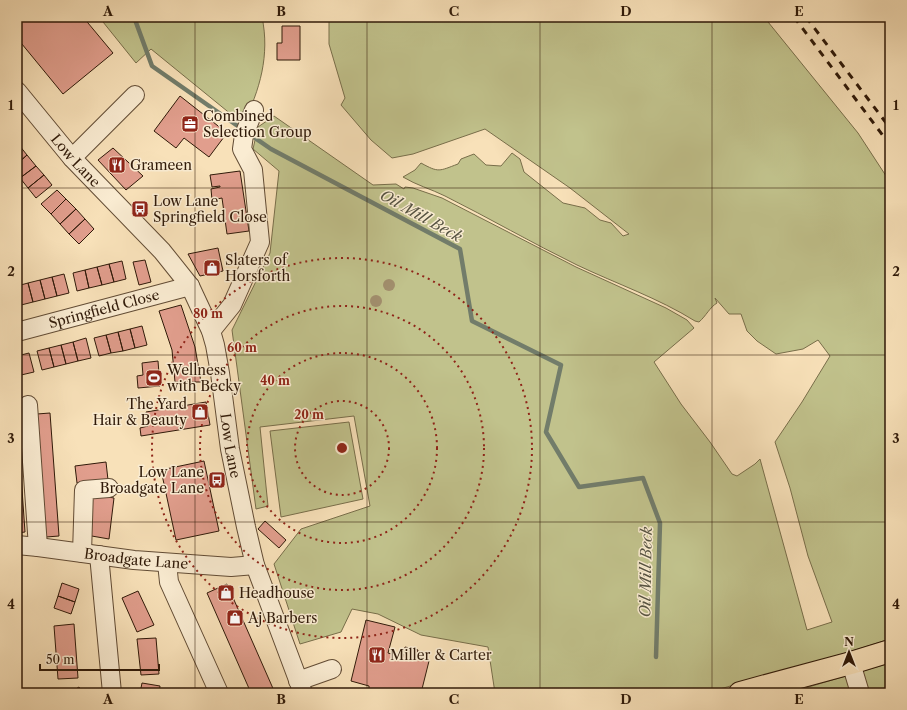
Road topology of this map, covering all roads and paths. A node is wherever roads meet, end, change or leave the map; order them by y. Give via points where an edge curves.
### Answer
1 (17, 91) edge
2 (135, 94) dead end
3 (252, 115) dead end
4 (72, 158) junction
5 (190, 286) junction
6 (211, 331) junction
7 (17, 332) edge
8 (28, 405) dead end
9 (109, 488) dead end
10 (17, 546) edge
11 (38, 547) junction
12 (90, 554) junction
13 (167, 562) junction
14 (255, 565) junction
15 (890, 651) edge
16 (851, 663) junction
17 (332, 670) dead end
18 (301, 687) edge
19 (112, 693) edge
20 (219, 693) edge
21 (740, 693) edge
22 (860, 693) edge

1 - 4 street, Low Lane
2 - 4 street
3 - 6 street via 244,135 242,149 253,170 260,242 232,305
4 - 5 street, Low Lane via 162,251
5 - 6 street, Low Lane
5 - 7 street, Springfield Close
6 - 14 street, Low Lane via 220,373 230,449
8 - 11 street
9 - 12 street via 84,490
10 - 11 street, Broadgate Lane
11 - 12 street, Broadgate Lane
12 - 13 street, Broadgate Lane
12 - 19 street
13 - 14 street, Broadgate Lane via 230,567
13 - 20 street via 169,582
14 - 18 street, Low Lane
15 - 16 highway
16 - 21 highway
16 - 22 street
17 - 18 street

